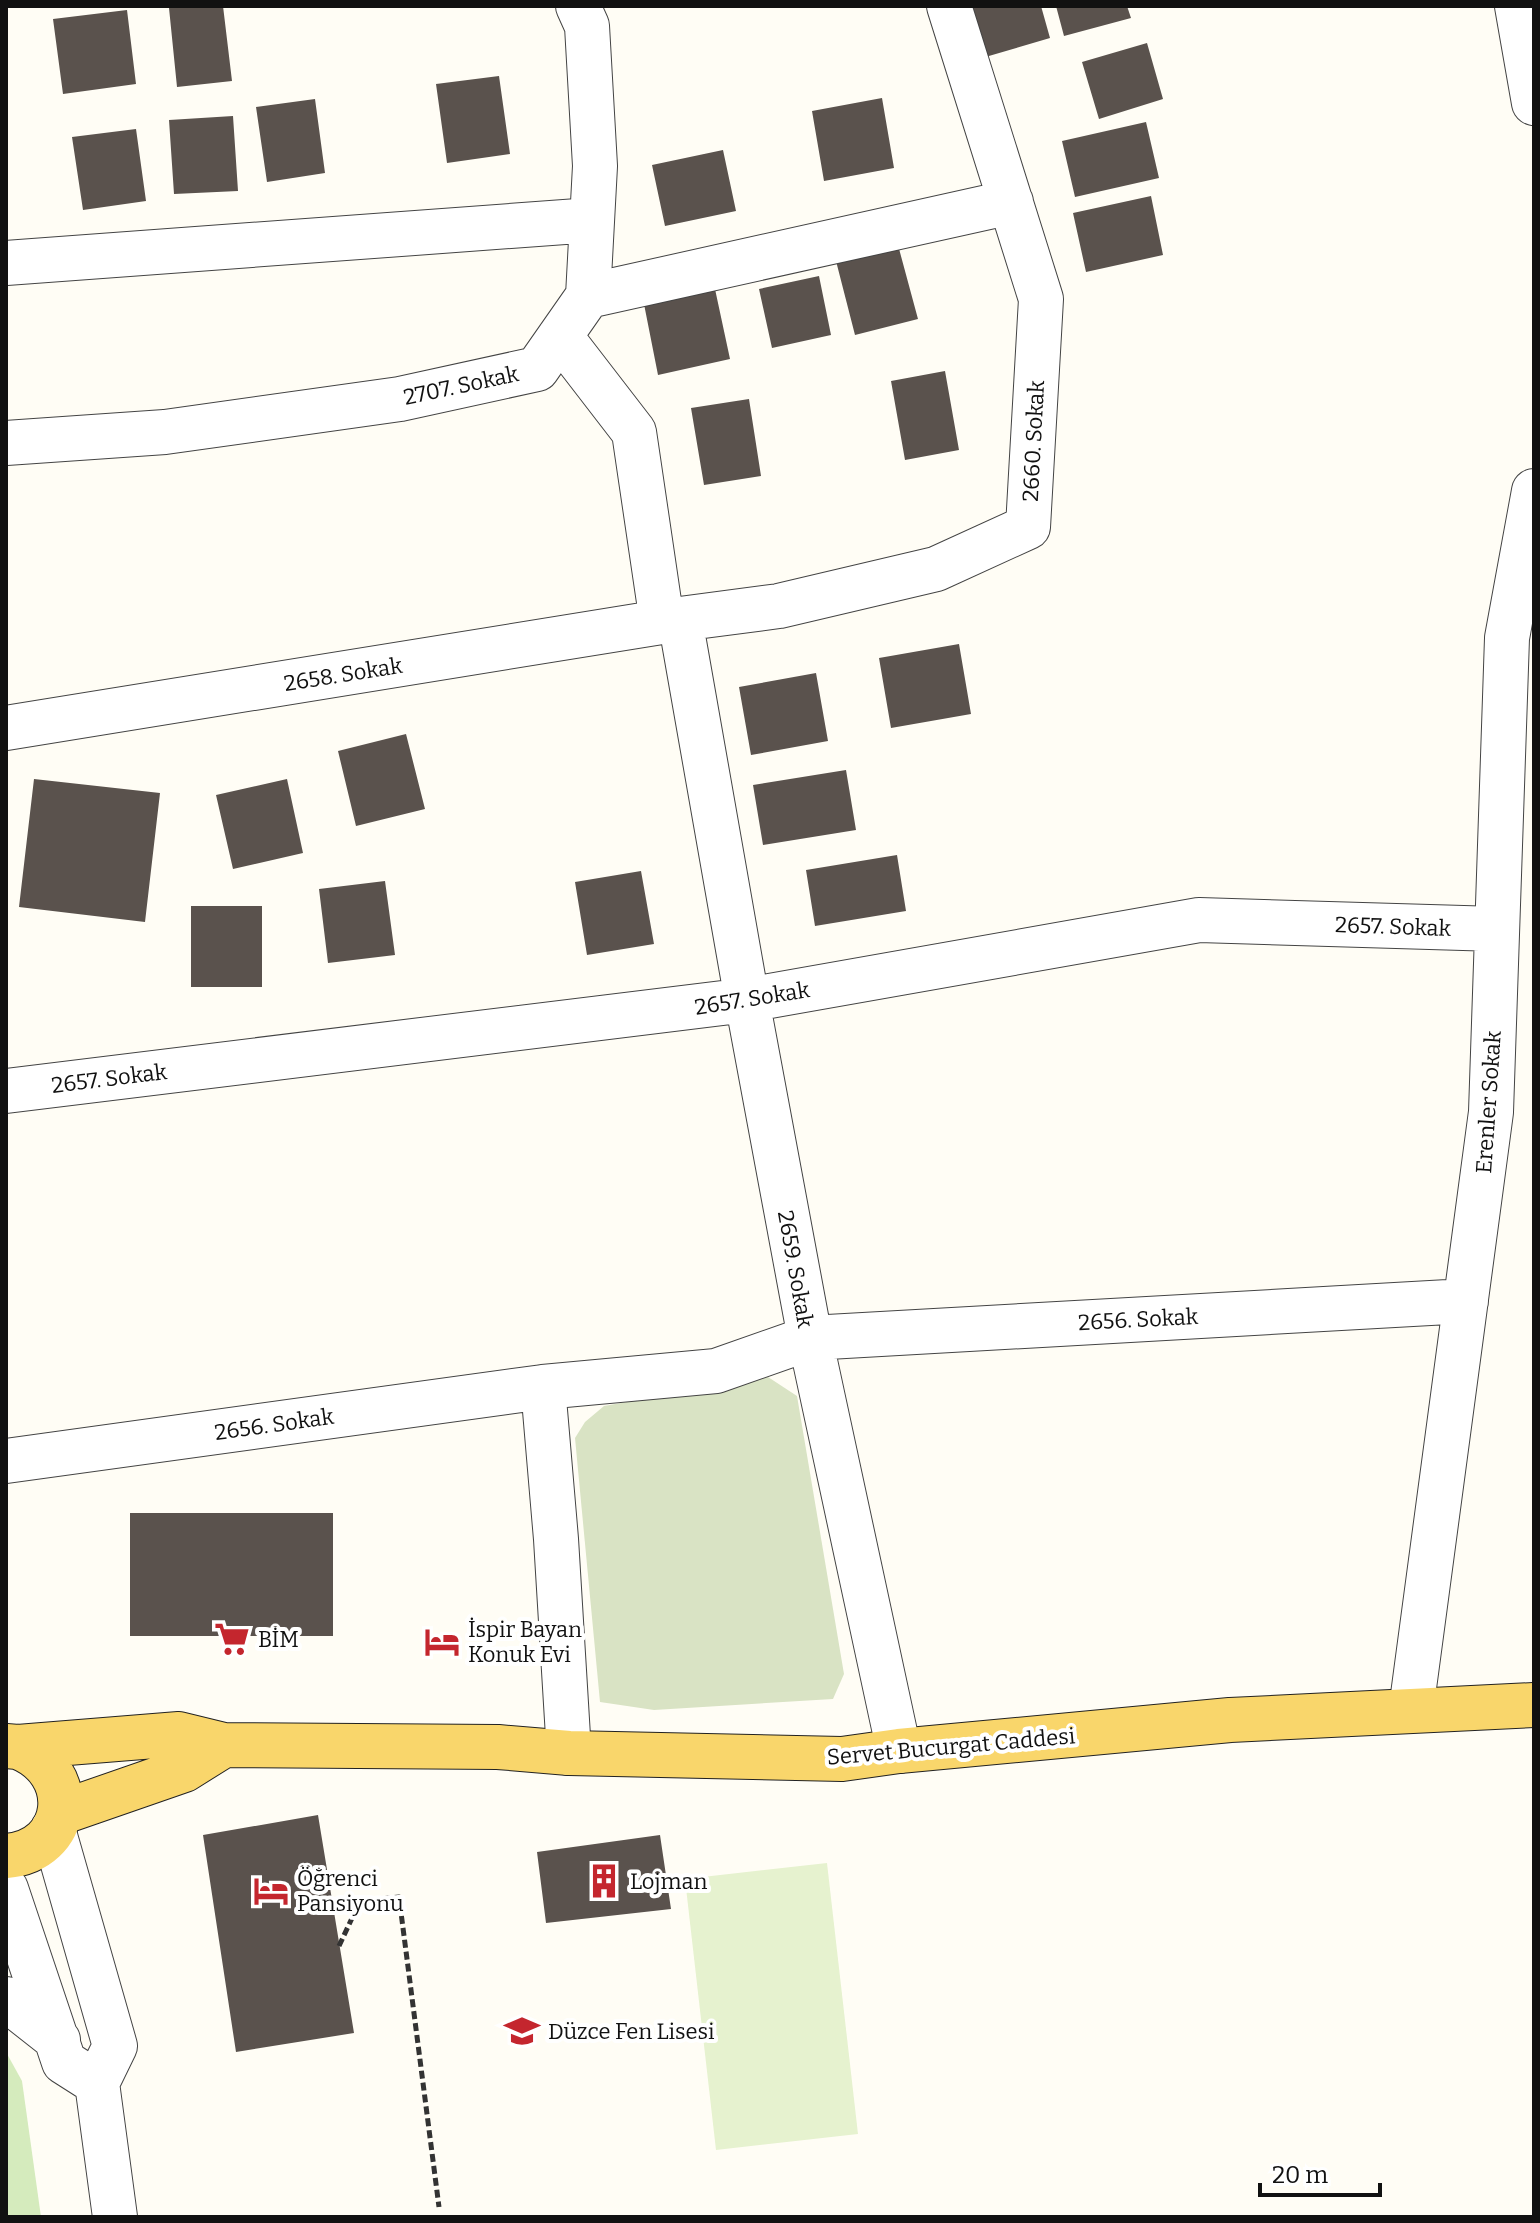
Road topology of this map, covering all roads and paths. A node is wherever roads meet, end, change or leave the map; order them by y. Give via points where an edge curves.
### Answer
1 (578, 6) edge
2 (949, 6) edge
3 (1517, 6) edge
4 (1534, 103) edge
5 (1011, 202) junction
6 (592, 220) junction
7 (6, 263) edge
8 (588, 296) junction
9 (560, 336) junction
10 (6, 443) edge
11 (1534, 491) edge
12 (671, 621) junction
13 (6, 728) edge
14 (1497, 929) junction
15 (747, 1000) junction
16 (6, 1091) edge
17 (1466, 1301) junction
18 (810, 1338) junction
19 (543, 1387) junction
20 (6, 1461) edge
21 (1534, 1705) edge
22 (1411, 1710) junction
23 (224, 1745) junction
24 (12, 1746) edge
25 (899, 1751) junction
26 (569, 1753) junction
27 (57, 1821) junction
28 (6, 1856) edge
29 (6, 1889) edge
30 (339, 1946) dead end
31 (6, 1999) edge
32 (58, 2040) junction
33 (97, 2083) junction
34 (439, 2207) dead end
35 (115, 2217) edge

1 - 6 street via 587,26 595,166
2 - 5 street, 2660. Sokak
3 - 4 street
5 - 8 street
5 - 12 street, 2660. Sokak via 1041,299 1028,527 936,569 779,606
6 - 7 street
6 - 8 street
8 - 9 street, 2707. Sokak
9 - 10 street, 2707. Sokak via 537,369 400,399 165,432
9 - 12 street, 2659. Sokak via 634,432
11 - 14 street, Erenler Sokak via 1507,638
12 - 13 street, 2658. Sokak
12 - 15 street, 2659. Sokak
14 - 15 street, 2657. Sokak via 1199,920
14 - 17 street, Erenler Sokak via 1491,1112
15 - 16 street, 2657. Sokak
15 - 18 street, 2659. Sokak
17 - 18 street, 2656. Sokak
17 - 22 street, Erenler Sokak
18 - 19 street, 2659. Sokak via 716,1371
18 - 25 street
19 - 20 street, 2656. Sokak
19 - 26 street
21 - 22 main road, Servet Bucurgat Caddesi
22 - 25 main road, Servet Bucurgat Caddesi via 1230,1720
23 - 24 main road, Servet Bucurgat Caddesi via 179,1734
23 - 26 main road, Servet Bucurgat Caddesi via 498,1747
23 - 27 main road via 184,1770
24 - 27 main road via 47,1764 59,1787
25 - 26 main road, Servet Bucurgat Caddesi via 842,1759
27 - 28 main road via 45,1839
27 - 33 street via 115,2046
29 - 32 street
30 - 34 path via 360,1901 399,1897
31 - 32 street
32 - 33 street via 64,2062
33 - 35 street

